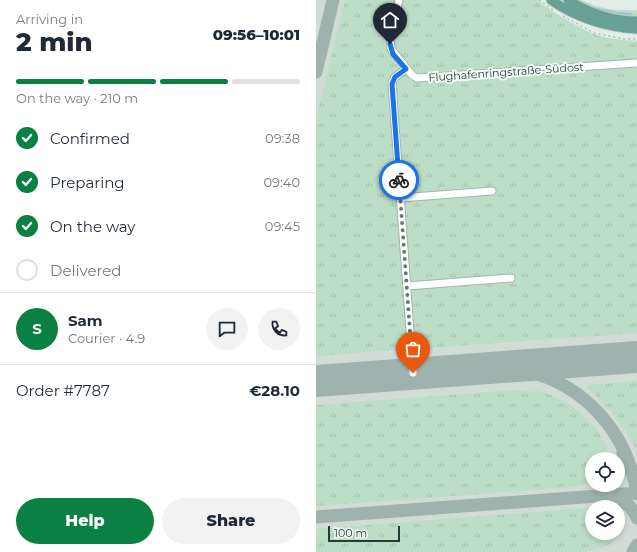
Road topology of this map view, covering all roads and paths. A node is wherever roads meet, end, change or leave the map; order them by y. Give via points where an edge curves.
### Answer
1 (399, 0) edge
2 (551, 0) edge
3 (568, 0) edge
4 (637, 21) edge
5 (637, 30) edge
6 (637, 63) edge
7 (406, 69) junction
8 (492, 191) dead end
9 (400, 198) junction
10 (511, 278) dead end
11 (407, 286) junction
12 (413, 373) dead end

1 - 7 lane, Flughafenringstraße-Südost via 390,44 393,54
2 - 5 main road via 591,21
3 - 4 main road via 606,17
6 - 7 lane, Flughafenringstraße-Südost via 423,78 412,75
7 - 9 lane via 395,77 392,84
8 - 9 lane
9 - 11 lane
10 - 11 lane
11 - 12 lane

